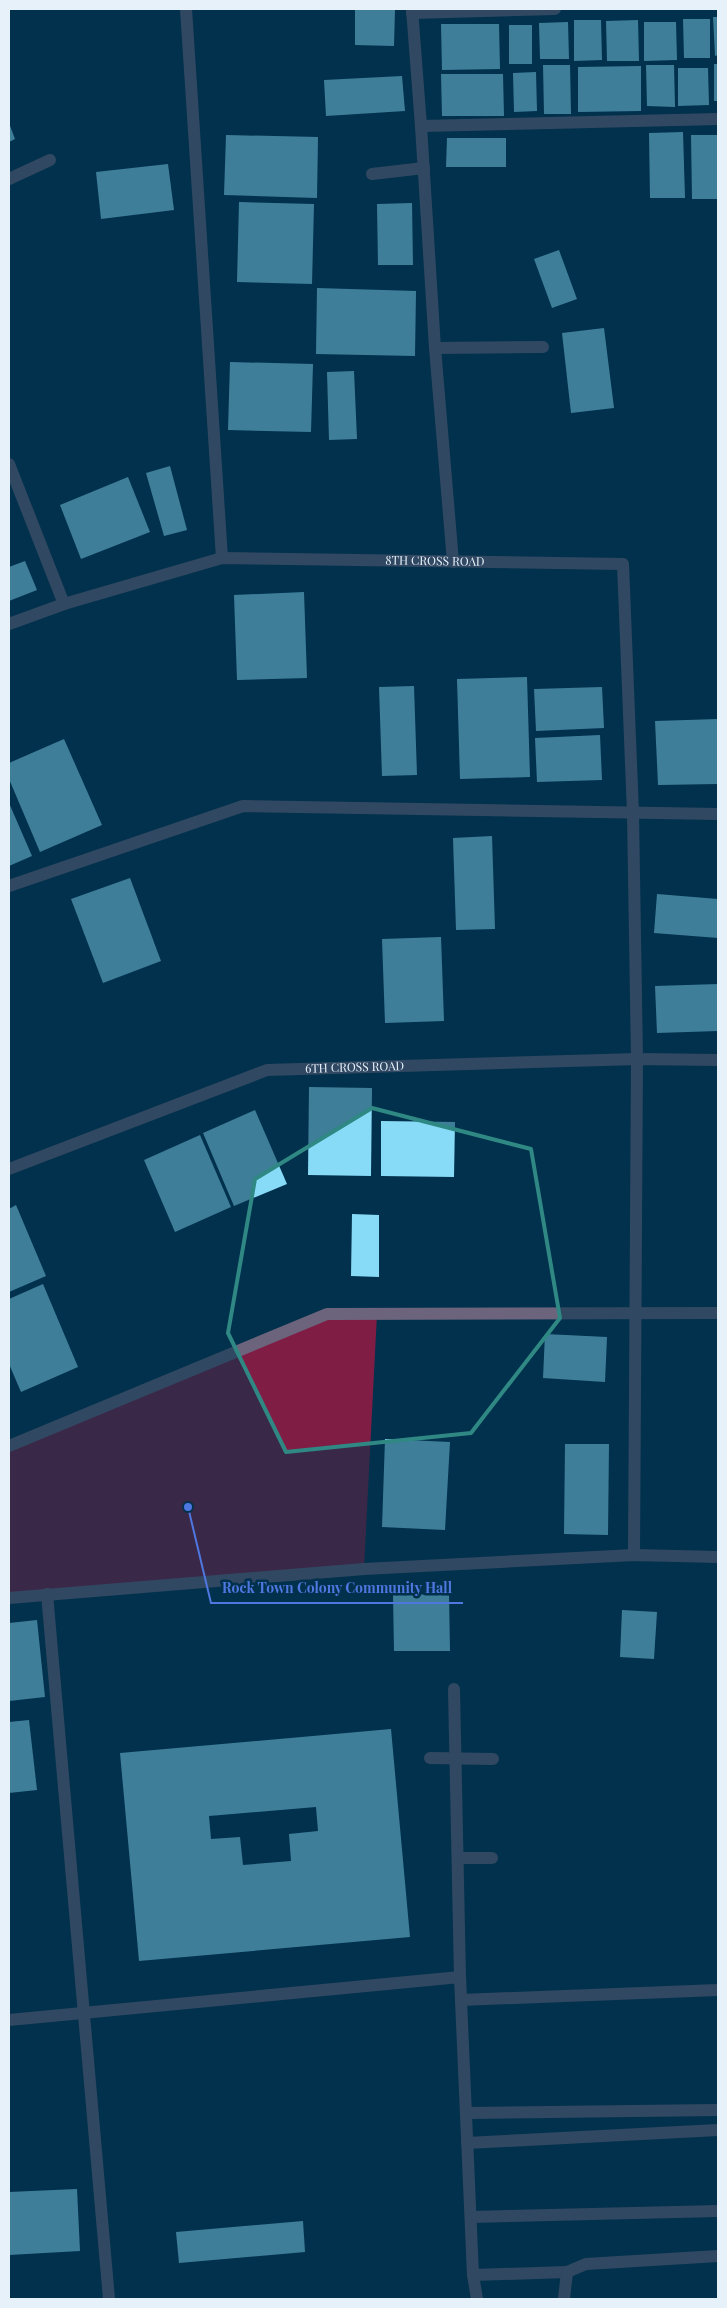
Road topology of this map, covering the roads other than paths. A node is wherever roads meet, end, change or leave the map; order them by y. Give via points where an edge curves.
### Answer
1 (186, 9) edge
2 (555, 9) edge
3 (412, 11) edge
4 (718, 119) edge
5 (422, 126) junction
6 (50, 160) dead end
7 (424, 168) junction
8 (372, 174) dead end
9 (9, 178) edge
10 (543, 347) dead end
11 (435, 348) junction
12 (9, 464) edge
13 (222, 558) junction
14 (453, 562) junction
15 (64, 604) junction
16 (9, 624) edge
17 (633, 813) junction
18 (718, 814) edge
19 (9, 886) edge
20 (637, 1059) junction
21 (718, 1060) edge
22 (9, 1169) edge
23 (634, 1312) junction
24 (718, 1312) edge
25 (9, 1446) edge
26 (634, 1555) junction
27 (718, 1557) edge
28 (47, 1594) junction
29 (9, 1598) edge
30 (454, 1689) dead end
31 (430, 1758) dead end
32 (456, 1758) junction
33 (493, 1759) dead end
34 (458, 1858) junction
35 (492, 1858) dead end
36 (460, 1977) junction
37 (718, 1990) edge
38 (461, 2000) junction
39 (85, 2013) junction
40 (9, 2020) edge
41 (718, 2110) edge
42 (466, 2113) junction
43 (718, 2130) edge
44 (467, 2143) junction
45 (718, 2211) edge
46 (471, 2217) junction
47 (718, 2256) edge
48 (567, 2272) junction
49 (474, 2276) junction
50 (108, 2299) edge
51 (477, 2299) edge
52 (564, 2299) edge

1 - 13 street
2 - 3 street
3 - 5 street
4 - 5 street
5 - 7 street
6 - 9 street
7 - 8 street
7 - 11 street
10 - 11 street
11 - 14 street
12 - 15 street
13 - 14 street, 8TH CROSS ROAD
13 - 15 street, 8TH CROSS ROAD
14 - 17 street, 8TH CROSS ROAD via 623,564
15 - 16 street, 8TH CROSS ROAD
17 - 18 street
17 - 19 street via 243,806
17 - 20 street
20 - 21 street, 6TH CROSS ROAD
20 - 22 street, 6TH CROSS ROAD via 267,1070
20 - 23 street
23 - 24 street
23 - 25 street via 327,1314
23 - 26 street
26 - 27 street
26 - 28 street via 364,1569
28 - 29 street
28 - 39 street
30 - 32 street
31 - 32 street
32 - 33 street
32 - 34 street
34 - 35 street
34 - 36 street
36 - 38 street
36 - 39 street
37 - 38 street
38 - 42 street
39 - 40 street
39 - 50 street
41 - 42 street
42 - 44 street
43 - 44 street
44 - 46 street
45 - 46 street
46 - 49 street
47 - 48 street via 586,2264
48 - 49 street
48 - 52 street
49 - 51 street

